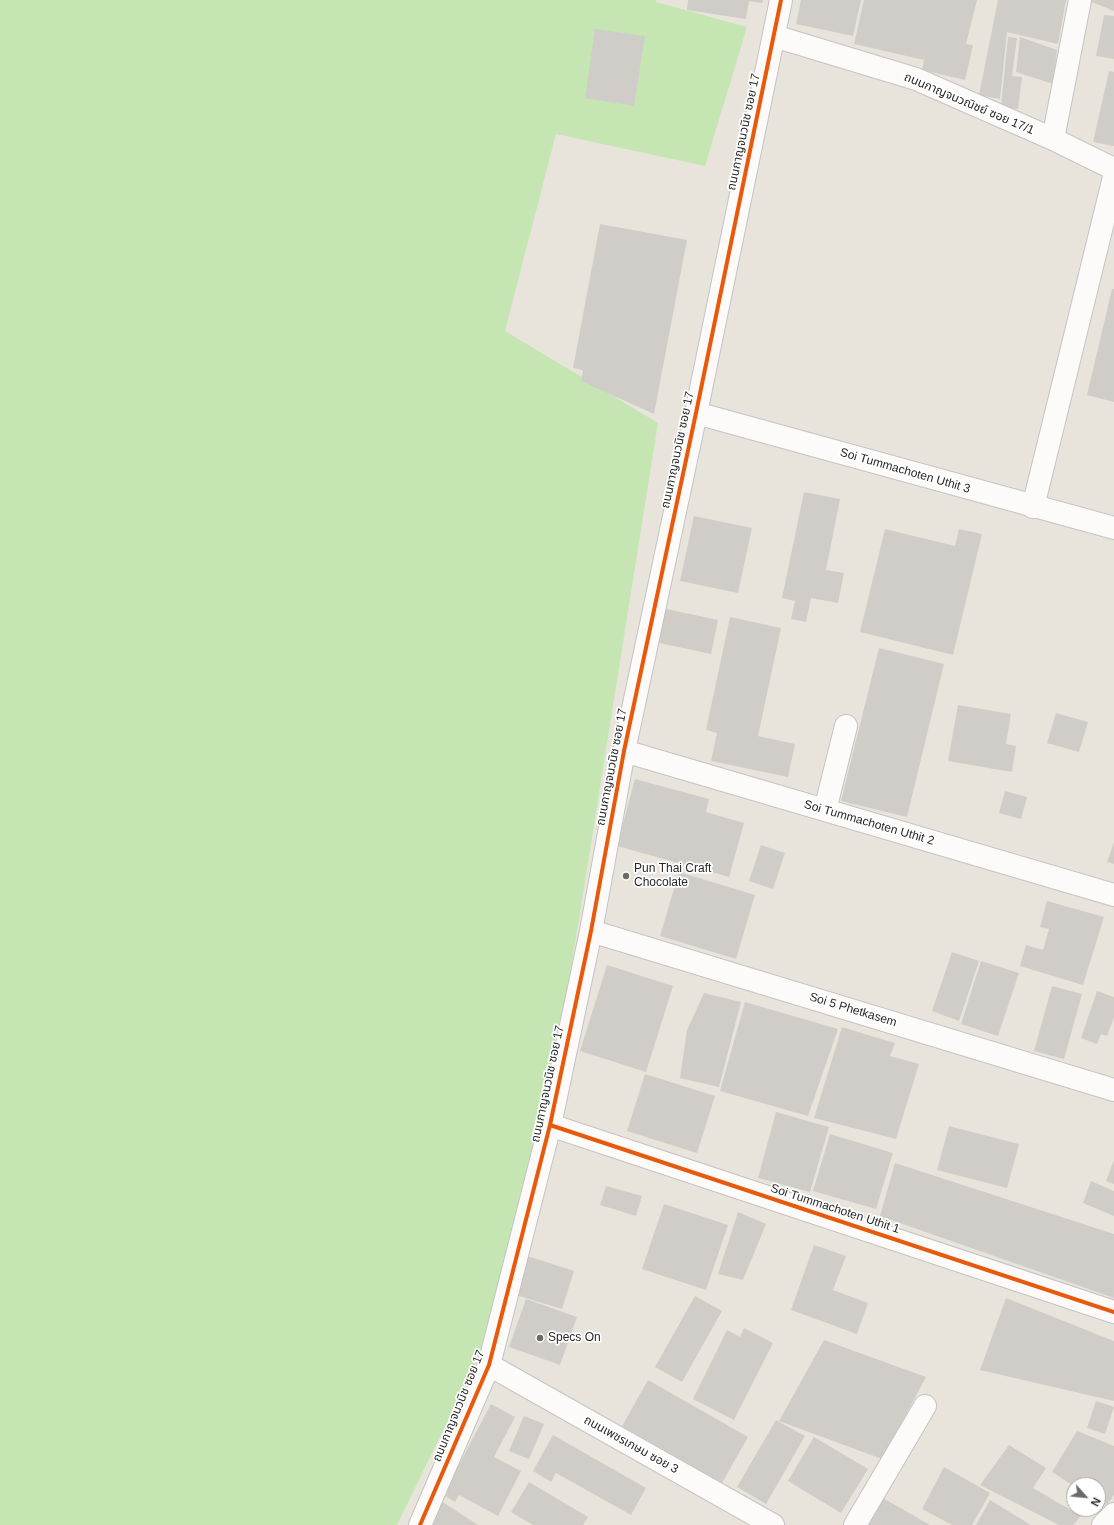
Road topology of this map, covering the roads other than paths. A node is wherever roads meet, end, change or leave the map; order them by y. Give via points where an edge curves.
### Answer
1 (781, 0) edge
2 (1080, 0) edge
3 (774, 36) junction
4 (1053, 139) junction
5 (1114, 169) edge
6 (1114, 177) edge
7 (696, 413) junction
8 (1033, 507) junction
9 (1114, 528) edge
10 (846, 726) dead end
11 (624, 751) junction
12 (825, 810) junction
13 (1114, 895) edge
14 (591, 931) junction
15 (1114, 1090) edge
16 (550, 1125) junction
17 (1114, 1312) edge
18 (489, 1365) junction
19 (925, 1406) dead end
20 (1114, 1514) edge
21 (420, 1525) edge
22 (773, 1525) edge
23 (854, 1525) edge
24 (1103, 1525) edge

1 - 3 street, ถนนกาญจนวนิช ซอย 17
2 - 4 street
3 - 4 street, ถนนกาญจนวณิชย์ ซอย 17/1 via 916,79
3 - 7 street, ถนนกาญจนวนิช ซอย 17
4 - 5 street, ถนนกาญจนวณิชย์ ซอย 17/1
6 - 8 street
7 - 8 street, Soi Tummachoten Uthit 3
7 - 11 street, ถนนกาญจนวนิช ซอย 17
8 - 9 street, Soi Tummachoten Uthit 3
10 - 12 street
11 - 12 street, Soi Tummachoten Uthit 2
11 - 14 street, ถนนกาญจนวนิช ซอย 17
12 - 13 street, Soi Tummachoten Uthit 2
14 - 15 street, Soi 5 Phetkasem
14 - 16 street, ถนนกาญจนวนิช ซอย 17
16 - 17 street, Soi Tummachoten Uthit 1
16 - 18 street, ถนนกาญจนวนิช ซอย 17
18 - 21 street, ถนนกาญจนวนิช ซอย 17
18 - 22 street, ถนนเพชรเกษม ซอย 3
19 - 23 street
20 - 24 street

